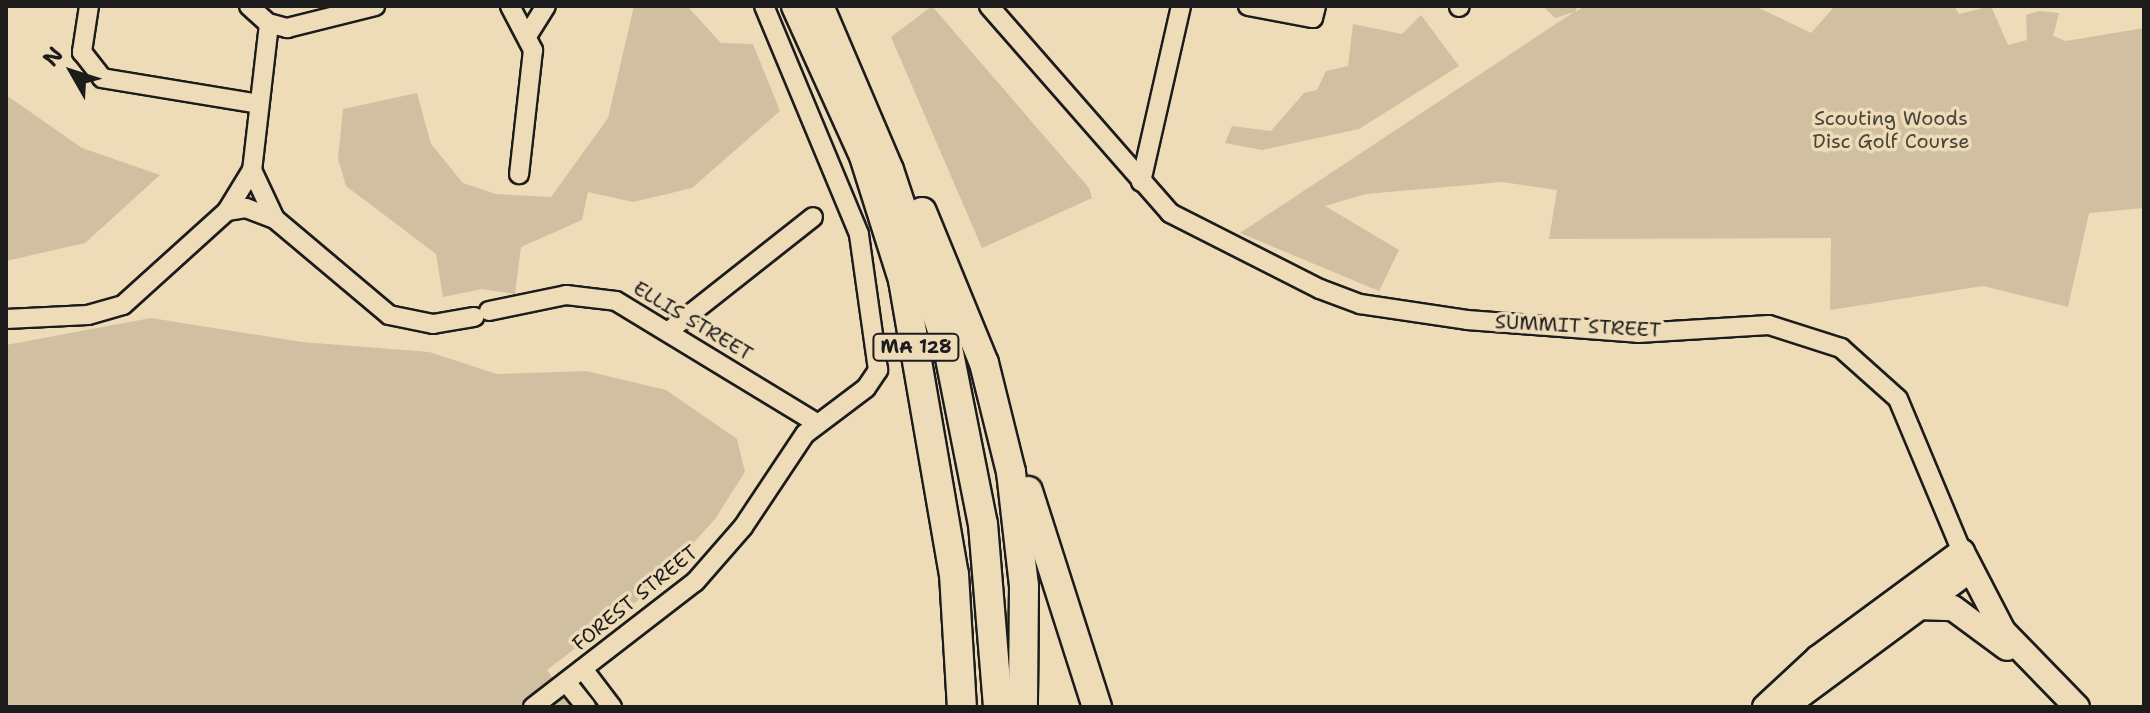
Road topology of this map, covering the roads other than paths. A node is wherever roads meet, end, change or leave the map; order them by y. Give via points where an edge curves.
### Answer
1 (89, 6) edge
2 (249, 6) edge
3 (375, 6) edge
4 (536, 6) edge
5 (546, 6) edge
6 (764, 6) edge
7 (796, 6) edge
8 (989, 6) edge
9 (1181, 6) edge
10 (1248, 6) edge
11 (511, 8) edge
12 (1314, 12) edge
13 (822, 13) edge
14 (269, 24) junction
15 (529, 33) junction
16 (259, 104) junction
17 (252, 170) junction
18 (519, 174) dead end
19 (1141, 182) junction
20 (227, 211) junction
21 (813, 217) dead end
22 (275, 219) junction
23 (6, 319) edge
24 (670, 330) junction
25 (997, 410) junction
26 (817, 423) junction
27 (1966, 561) junction
28 (1916, 608) junction
29 (583, 669) junction
30 (2042, 675) junction
31 (566, 682) junction
32 (533, 707) edge
33 (586, 707) edge
34 (612, 707) edge
35 (962, 707) edge
36 (998, 707) edge
37 (1023, 707) edge
38 (1097, 707) edge
39 (1765, 707) edge
40 (1786, 707) edge
41 (2077, 707) edge

1 - 16 street via 82,52 102,78
2 - 14 street
3 - 14 street via 315,25
4 - 11 street
5 - 15 street
6 - 26 street, FOREST STREET via 859,234 878,370
7 - 35 highway, MA 128 via 864,156 903,280 952,559
8 - 19 street, SUMMIT STREET
9 - 19 street
10 - 12 street
11 - 15 street
13 - 25 highway via 917,200
13 - 36 highway, MA 128 via 899,197 948,348 983,524
14 - 16 street
15 - 18 street via 533,63
16 - 17 street
17 - 20 street
17 - 22 street
19 - 27 street, SUMMIT STREET via 1170,213 1209,237 1360,304 1622,332 1769,325 1841,348 1898,399
20 - 22 street via 246,208
20 - 23 street via 123,305 88,315
21 - 24 street
22 - 24 street, ELLIS STREET via 389,315 433,324 585,294
24 - 26 street, ELLIS STREET
25 - 37 highway via 1019,531
25 - 38 highway
26 - 29 street, FOREST STREET via 709,568
27 - 28 main road
27 - 30 main road, SUMMIT STREET via 2003,631
27 - 39 main road via 1818,658
28 - 30 main road via 1953,608
28 - 40 main road
29 - 31 street, FOREST STREET
29 - 34 street
30 - 41 main road, SUMMIT STREET
31 - 32 street, FOREST STREET
31 - 33 street

